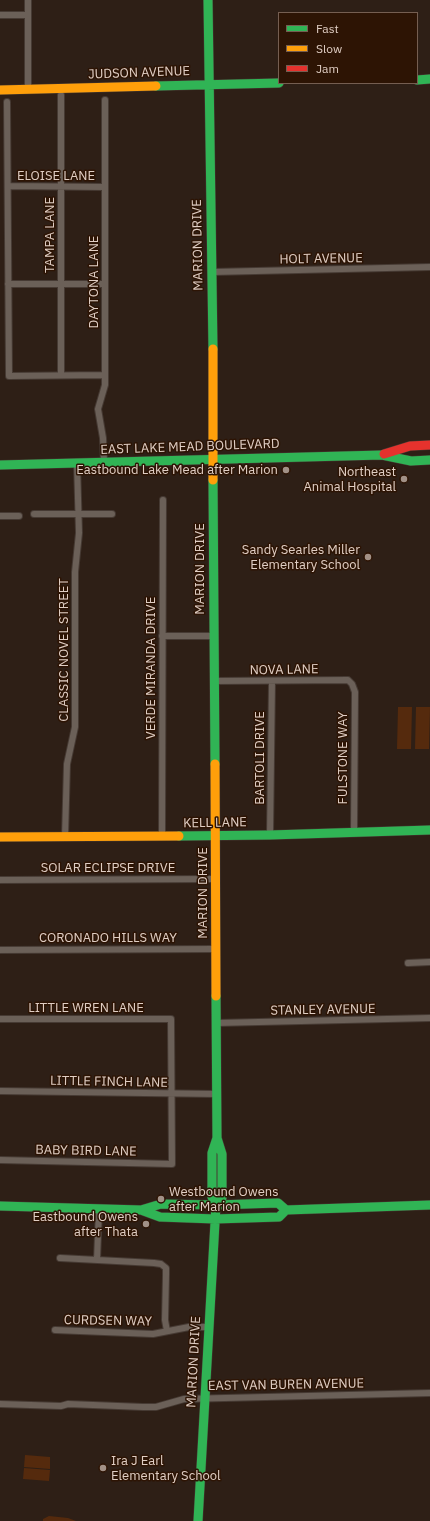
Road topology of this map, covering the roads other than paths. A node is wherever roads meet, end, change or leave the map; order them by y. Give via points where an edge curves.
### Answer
1 (28, 0) edge
2 (208, 0) edge
3 (0, 15) edge
4 (28, 15) junction
5 (418, 80) edge
6 (430, 80) edge
7 (278, 83) edge
8 (209, 84) junction
9 (28, 89) junction
10 (0, 90) edge
11 (61, 95) dead end
12 (106, 100) dead end
13 (7, 102) dead end
14 (8, 186) junction
15 (61, 187) junction
16 (105, 187) junction
17 (430, 267) edge
18 (212, 272) junction
19 (8, 284) junction
20 (61, 284) junction
21 (105, 284) junction
22 (61, 375) junction
23 (104, 375) junction
24 (430, 446) edge
25 (382, 455) junction
26 (213, 459) junction
27 (430, 460) edge
28 (104, 462) junction
29 (77, 463) junction
30 (0, 465) edge
31 (163, 500) dead end
32 (34, 514) dead end
33 (78, 514) junction
34 (112, 514) dead end
35 (0, 516) edge
36 (19, 516) dead end
37 (162, 636) junction
38 (213, 636) junction
39 (272, 681) junction
40 (214, 682) junction
41 (352, 684) joint
42 (430, 830) edge
43 (354, 832) junction
44 (216, 835) junction
45 (270, 835) junction
46 (162, 836) junction
47 (0, 837) edge
48 (65, 837) junction
49 (215, 879) junction
50 (0, 880) edge
51 (215, 949) junction
52 (0, 950) edge
53 (430, 962) edge
54 (408, 963) dead end
55 (430, 1018) edge
56 (0, 1019) edge
57 (216, 1023) junction
58 (0, 1090) edge
59 (171, 1094) junction
60 (217, 1094) junction
61 (0, 1160) edge
62 (216, 1205) junction
63 (430, 1205) edge
64 (0, 1206) edge
65 (99, 1209) junction
66 (140, 1210) junction
67 (286, 1210) junction
68 (215, 1219) junction
69 (60, 1258) dead end
70 (97, 1260) junction
71 (208, 1327) junction
72 (55, 1330) dead end
73 (167, 1331) junction
74 (430, 1393) edge
75 (205, 1399) junction
76 (0, 1404) edge
77 (198, 1521) edge

1 - 4 street
2 - 8 street, MARION DRIVE
3 - 4 street
4 - 9 street
5 - 6 street
7 - 8 street, JUDSON AVENUE
8 - 9 street, JUDSON AVENUE
8 - 18 street, MARION DRIVE
9 - 10 street, JUDSON AVENUE
11 - 15 street, TAMPA LANE
12 - 16 street, DAYTONA LANE
13 - 14 street
14 - 15 street, ELOISE LANE
14 - 19 street
15 - 16 street, ELOISE LANE
15 - 20 street, TAMPA LANE
16 - 21 street, DAYTONA LANE
17 - 18 street, HOLT AVENUE
18 - 26 street, MARION DRIVE
19 - 20 street
19 - 22 street via 9,376
20 - 21 street
20 - 22 street, TAMPA LANE
21 - 23 street, DAYTONA LANE
22 - 23 street
23 - 28 street, DAYTONA LANE via 105,385 98,409
24 - 25 street, EAST LAKE MEAD BOULEVARD via 410,446
25 - 26 street, EAST LAKE MEAD BOULEVARD
25 - 27 street, EAST LAKE MEAD BOULEVARD via 411,461
26 - 28 street, EAST LAKE MEAD BOULEVARD
26 - 38 street, MARION DRIVE
28 - 29 street, EAST LAKE MEAD BOULEVARD
29 - 30 street, EAST LAKE MEAD BOULEVARD
29 - 33 street, CLASSIC NOVEL STREET
31 - 37 street, VERDE MIRANDA DRIVE
32 - 33 street
33 - 34 street
33 - 48 street, CLASSIC NOVEL STREET via 74,600 75,728 67,764
35 - 36 street
37 - 38 street
37 - 46 street, VERDE MIRANDA DRIVE
38 - 40 street, MARION DRIVE
39 - 40 street, NOVA LANE
39 - 41 street, NOVA LANE via 348,680
39 - 45 street, BARTOLI DRIVE
40 - 44 street, MARION DRIVE
41 - 43 street, FULSTONE WAY via 355,692
42 - 43 street, KELL LANE
43 - 45 street, KELL LANE
44 - 45 street, KELL LANE
44 - 46 street, KELL LANE
44 - 49 street, MARION DRIVE
46 - 48 street, KELL LANE
47 - 48 street, KELL LANE
49 - 50 street, SOLAR ECLIPSE DRIVE
49 - 51 street, MARION DRIVE
51 - 52 street, CORONADO HILLS WAY
51 - 57 street, MARION DRIVE
53 - 54 street
55 - 57 street, STANLEY AVENUE
56 - 59 street, LITTLE WREN LANE via 171,1019
57 - 60 street, MARION DRIVE
58 - 59 street, LITTLE FINCH LANE
59 - 60 street, LITTLE FINCH LANE
59 - 61 street, BABY BIRD LANE via 172,1164
60 - 62 street, MARION DRIVE via 217,1138 212,1153 212,1197
62 - 66 street via 161,1204
62 - 67 street via 278,1203
62 - 68 street, MARION DRIVE
63 - 67 street
64 - 65 street
65 - 66 street
65 - 70 street
66 - 68 street via 160,1217
67 - 68 street via 279,1217
68 - 71 street, MARION DRIVE
69 - 70 street
70 - 73 street via 154,1263 162,1264 166,1268
71 - 73 street, CURDSEN WAY
71 - 75 street, MARION DRIVE
72 - 73 street, CURDSEN WAY via 153,1334
74 - 75 street, EAST VAN BUREN AVENUE
75 - 76 street, EAST VAN BUREN AVENUE via 184,1398 156,1407
75 - 77 street, MARION DRIVE

